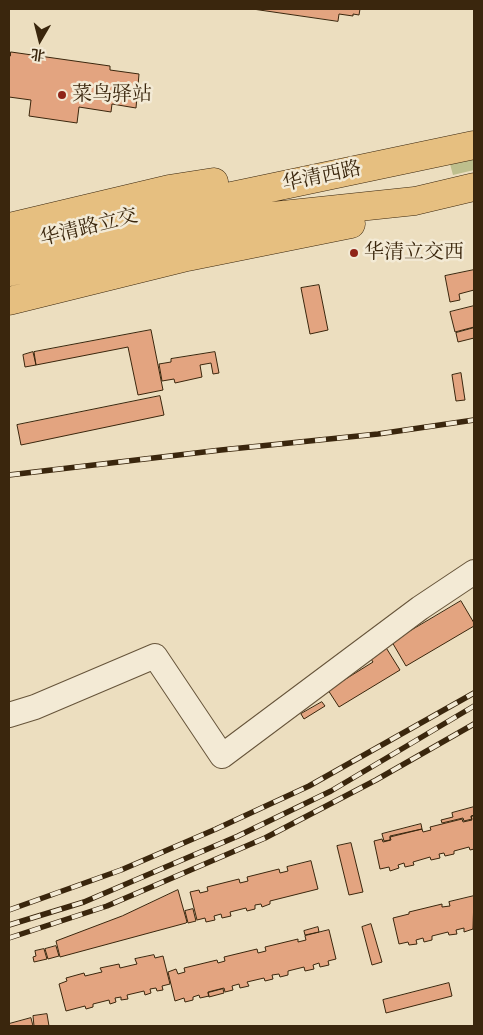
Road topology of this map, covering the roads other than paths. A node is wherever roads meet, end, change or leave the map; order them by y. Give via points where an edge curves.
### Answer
1 (474, 145) edge
2 (401, 161) junction
3 (474, 187) edge
4 (415, 201) junction
5 (170, 221) junction
6 (9, 227) edge
7 (9, 248) edge
8 (9, 272) edge
9 (9, 300) edge
10 (474, 572) edge
11 (9, 715) edge

1 - 2 main road, 华清西路
2 - 5 main road, 华清西路
2 - 6 main road via 332,162 178,187
3 - 4 main road, 华清西路
4 - 5 main road, 华清西路 via 254,218
4 - 9 main road via 346,225 187,257
5 - 7 main road, 华清路立交
5 - 8 main road, 华清路立交
10 - 11 lane via 420,608 222,756 155,656

